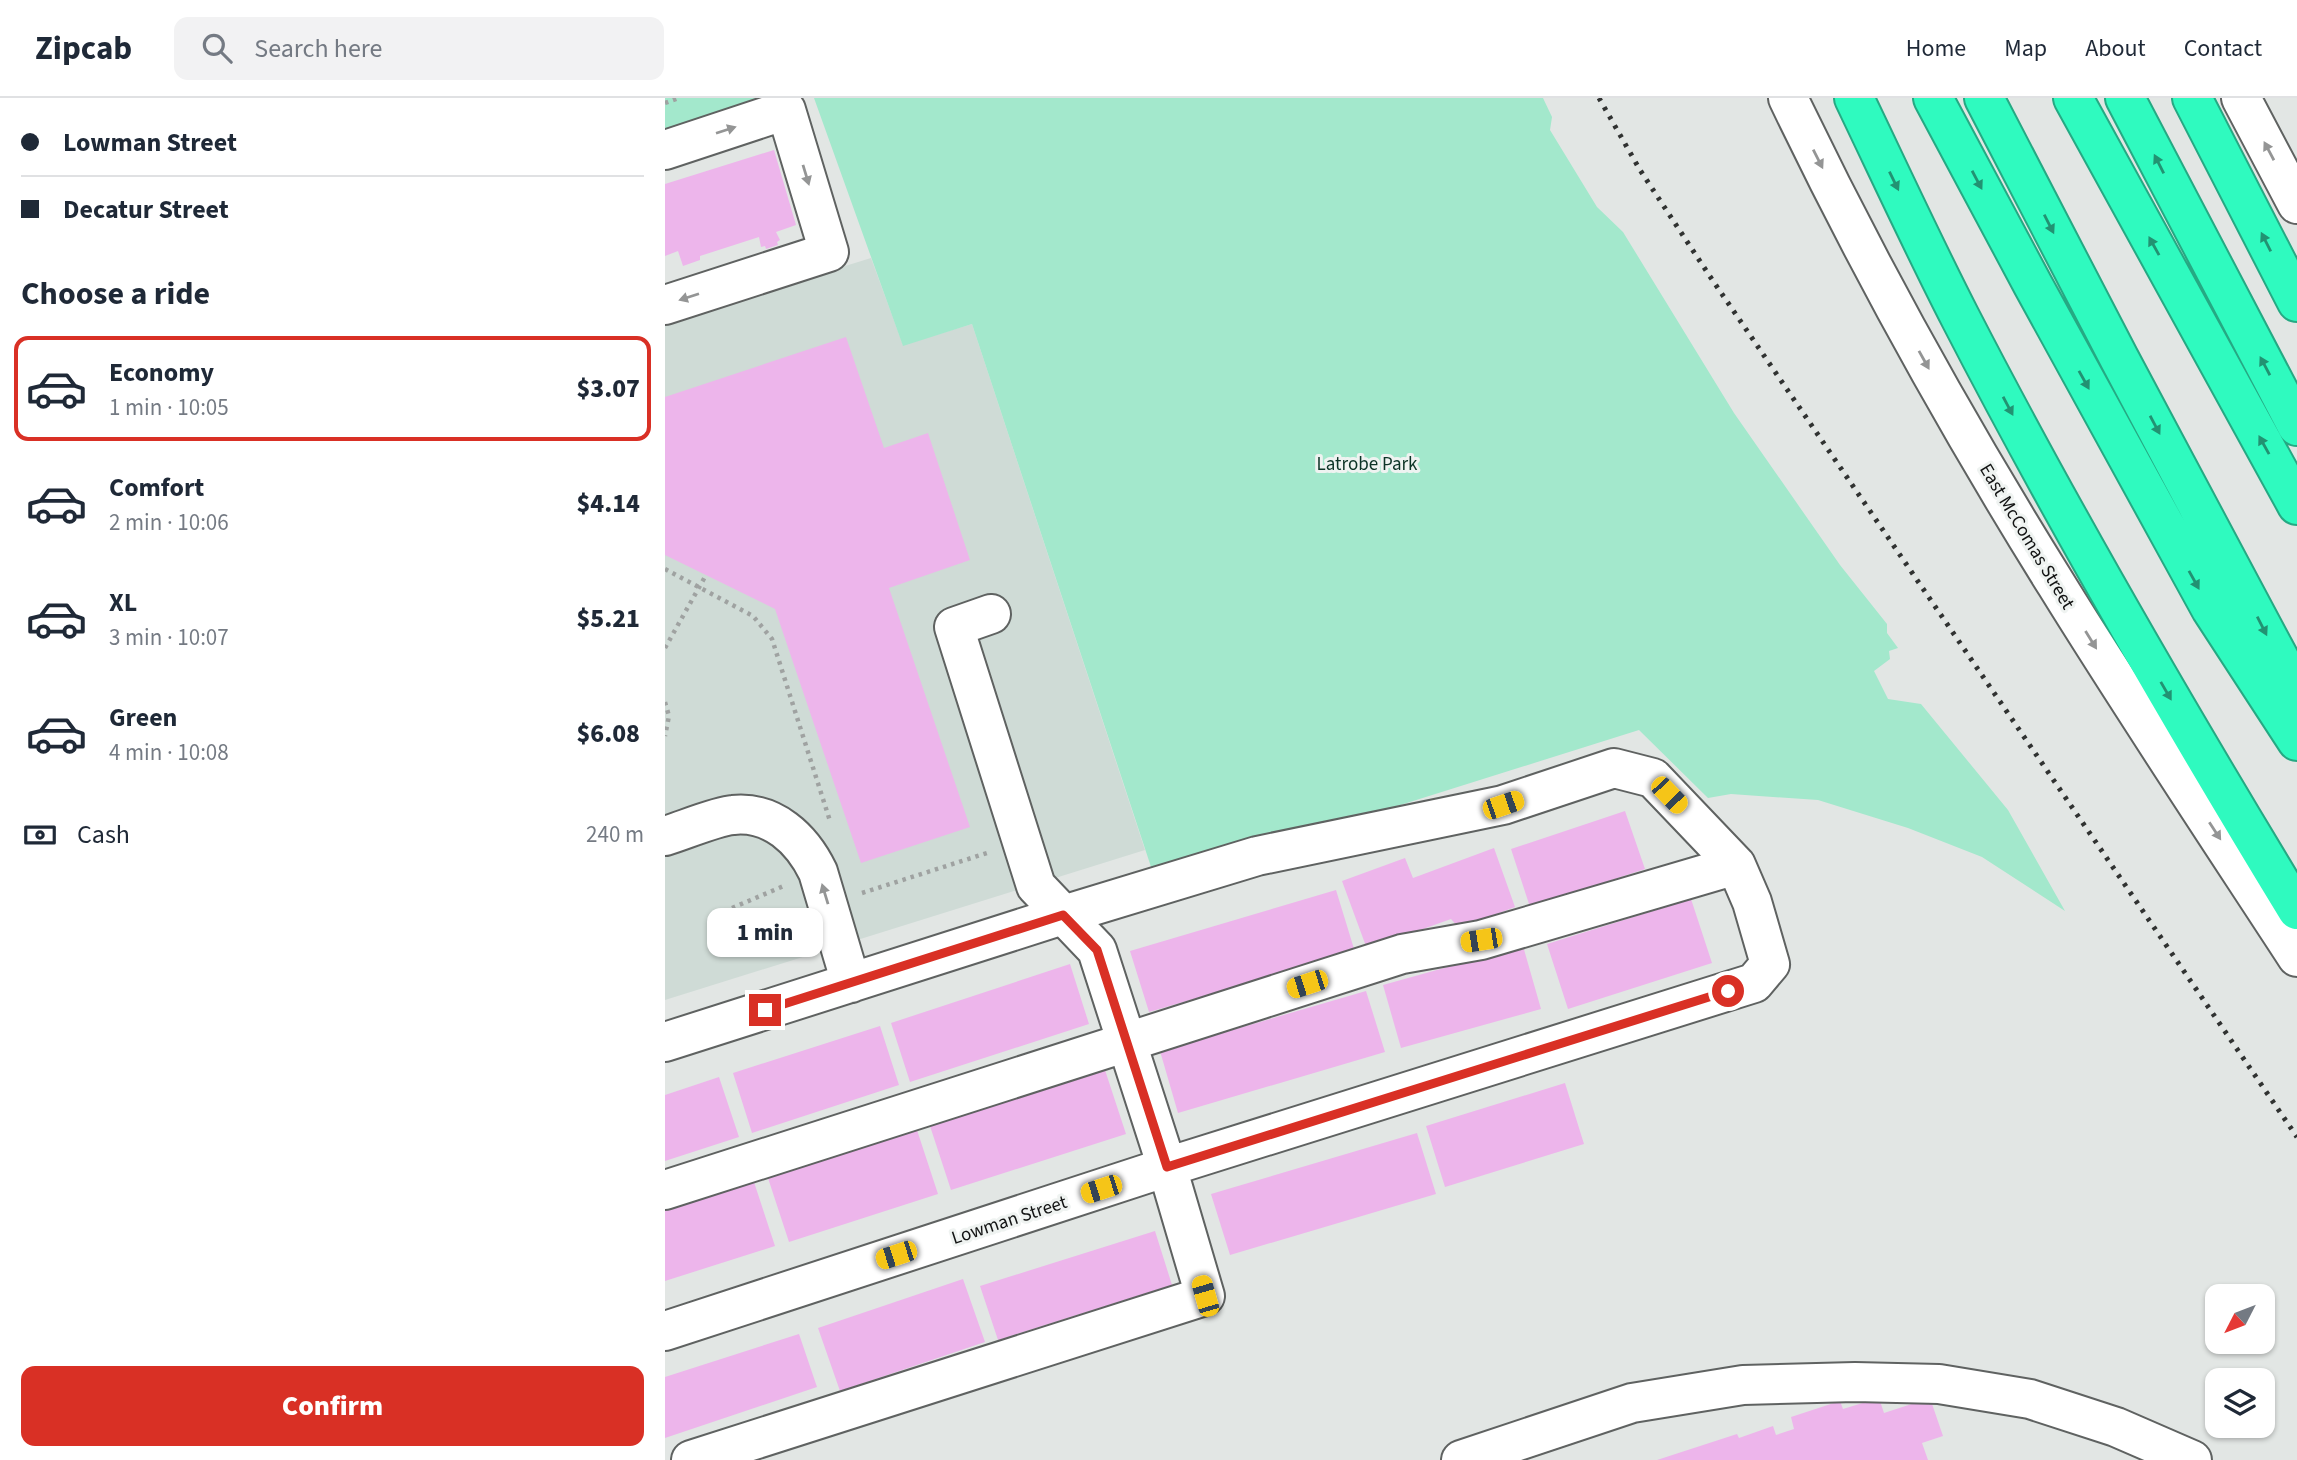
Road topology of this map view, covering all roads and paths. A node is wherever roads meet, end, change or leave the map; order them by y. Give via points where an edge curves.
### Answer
1 (679, 98) edge
2 (1787, 98) edge
3 (1854, 98) edge
4 (1933, 98) edge
5 (1984, 98) edge
6 (2073, 98) edge
7 (2125, 98) edge
8 (2192, 98) edge
9 (2241, 98) edge
10 (665, 103) edge
11 (665, 150) edge
12 (2297, 204) edge
13 (2297, 302) edge
14 (665, 305) edge
15 (2297, 426) edge
16 (2297, 505) edge
17 (665, 569) edge
18 (706, 575) dead end
19 (700, 586) junction
20 (991, 614) dead end
21 (665, 648) edge
22 (2297, 692) edge
23 (665, 702) edge
24 (665, 736) edge
25 (2297, 741) edge
26 (831, 823) dead end
27 (665, 836) edge
28 (1021, 842) junction
29 (1736, 865) junction
30 (818, 872) junction
31 (853, 895) dead end
32 (732, 908) dead end
33 (2297, 910) edge
34 (1063, 915) junction
35 (2297, 957) edge
36 (851, 983) junction
37 (665, 1042) edge
38 (1127, 1042) junction
39 (1167, 1167) junction
40 (665, 1190) edge
41 (665, 1331) edge
42 (2120, 1444) edge
43 (691, 1460) edge
44 (1461, 1460) edge
45 (2192, 1460) edge

1 - 10 path
2 -> 35 street, East McComas Street via 1919,352 1991,477
3 -> 33 highway via 1960,317 2083,544
4 -> 25 highway via 2211,609
5 -> 22 highway
16 -> 6 highway
15 -> 7 highway
13 -> 8 highway
12 -> 9 street
11 -> 14 street via 786,110 829,252
17 - 19 path
18 - 19 path
19 - 21 path
19 - 26 path via 753,616 772,639
20 - 28 street via 954,627
23 - 24 path via 669,716
27 - 30 street via 733,814 767,818 794,836
28 - 31 path
28 - 34 street via 1036,886
29 - 34 street via 1653,778 1614,768 1503,805 1257,856
29 - 38 street via 1481,940 1402,954
29 - 39 street, Lowman Street via 1770,964 1754,983
30 - 32 path
36 -> 30 street
34 - 36 street
34 - 38 street via 1097,950
36 - 37 street
38 - 39 street
38 - 40 street
39 - 41 street, Lowman Street
39 - 43 street via 1205,1296
42 - 44 street via 2030,1399 1939,1384 1855,1382 1743,1385 1632,1404
42 - 45 street

